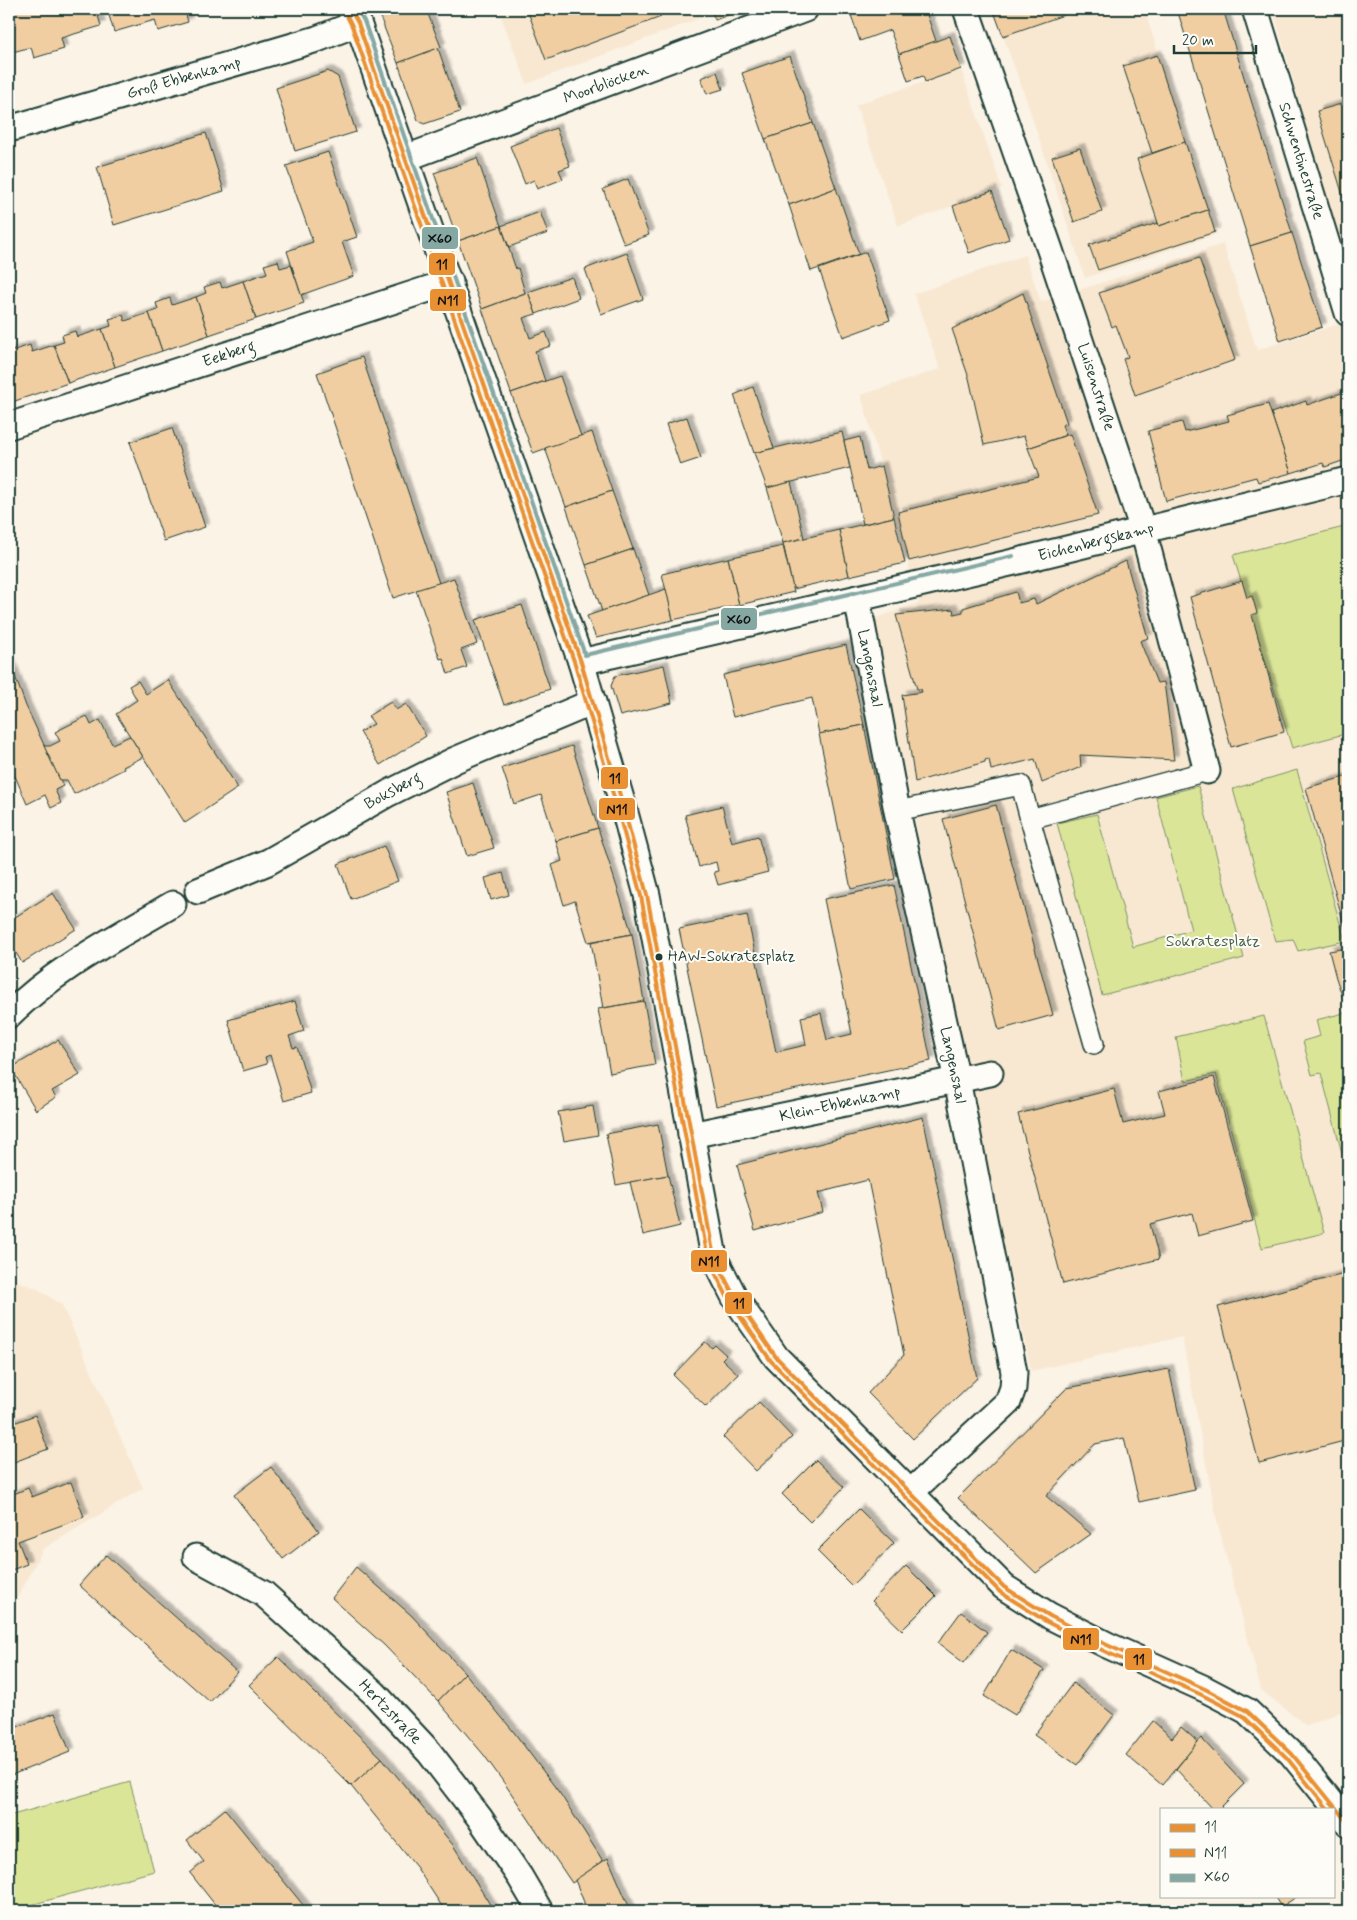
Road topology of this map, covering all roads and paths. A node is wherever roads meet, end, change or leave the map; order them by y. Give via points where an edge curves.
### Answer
1 (805, 9) edge
2 (966, 9) edge
3 (1255, 9) edge
4 (354, 16) edge
5 (9, 129) edge
6 (406, 158) junction
7 (450, 282) junction
8 (1348, 313) edge
9 (9, 426) edge
10 (1348, 480) edge
11 (1143, 530) junction
12 (857, 598) junction
13 (581, 662) junction
14 (593, 702) junction
15 (1207, 771) joint
16 (897, 811) junction
17 (1030, 819) junction
18 (198, 891) dead end
19 (172, 904) dead end
20 (9, 1015) edge
21 (1094, 1044) dead end
22 (990, 1073) dead end
23 (957, 1080) junction
24 (691, 1135) junction
25 (911, 1492) junction
26 (196, 1557) dead end
27 (1348, 1823) edge
28 (540, 1911) edge

1 - 6 street, Moorblöcken
2 - 11 street, Luisenstraße
3 - 8 street, Schwentinestraße
4 - 5 street, Groß Ebbenkamp via 317,39
4 - 6 street
6 - 7 street
7 - 9 street, Eekberg
7 - 13 street
10 - 11 street, Eichenbergskamp
11 - 12 street, Eichenbergskamp
11 - 15 street, Luisenstraße
12 - 13 street, Eichenbergskamp
12 - 16 street, Langensaal
13 - 14 street
14 - 18 street, Boksberg via 455,760 389,793 268,862
14 - 24 street via 647,895
15 - 17 street
16 - 17 street via 1021,785
16 - 23 street, Langensaal
17 - 21 street
19 - 20 street via 72,964 27,997
22 - 23 street, Klein-Ebbenkamp
23 - 24 street, Klein-Ebbenkamp
23 - 25 street, Langensaal via 1014,1372 1013,1388 1008,1402
24 - 25 street via 714,1257 735,1298 776,1357
25 - 27 street via 1004,1587 1066,1625 1247,1711 1292,1754
26 - 28 street, Hertzstraße via 264,1594 374,1693 429,1752 479,1817

